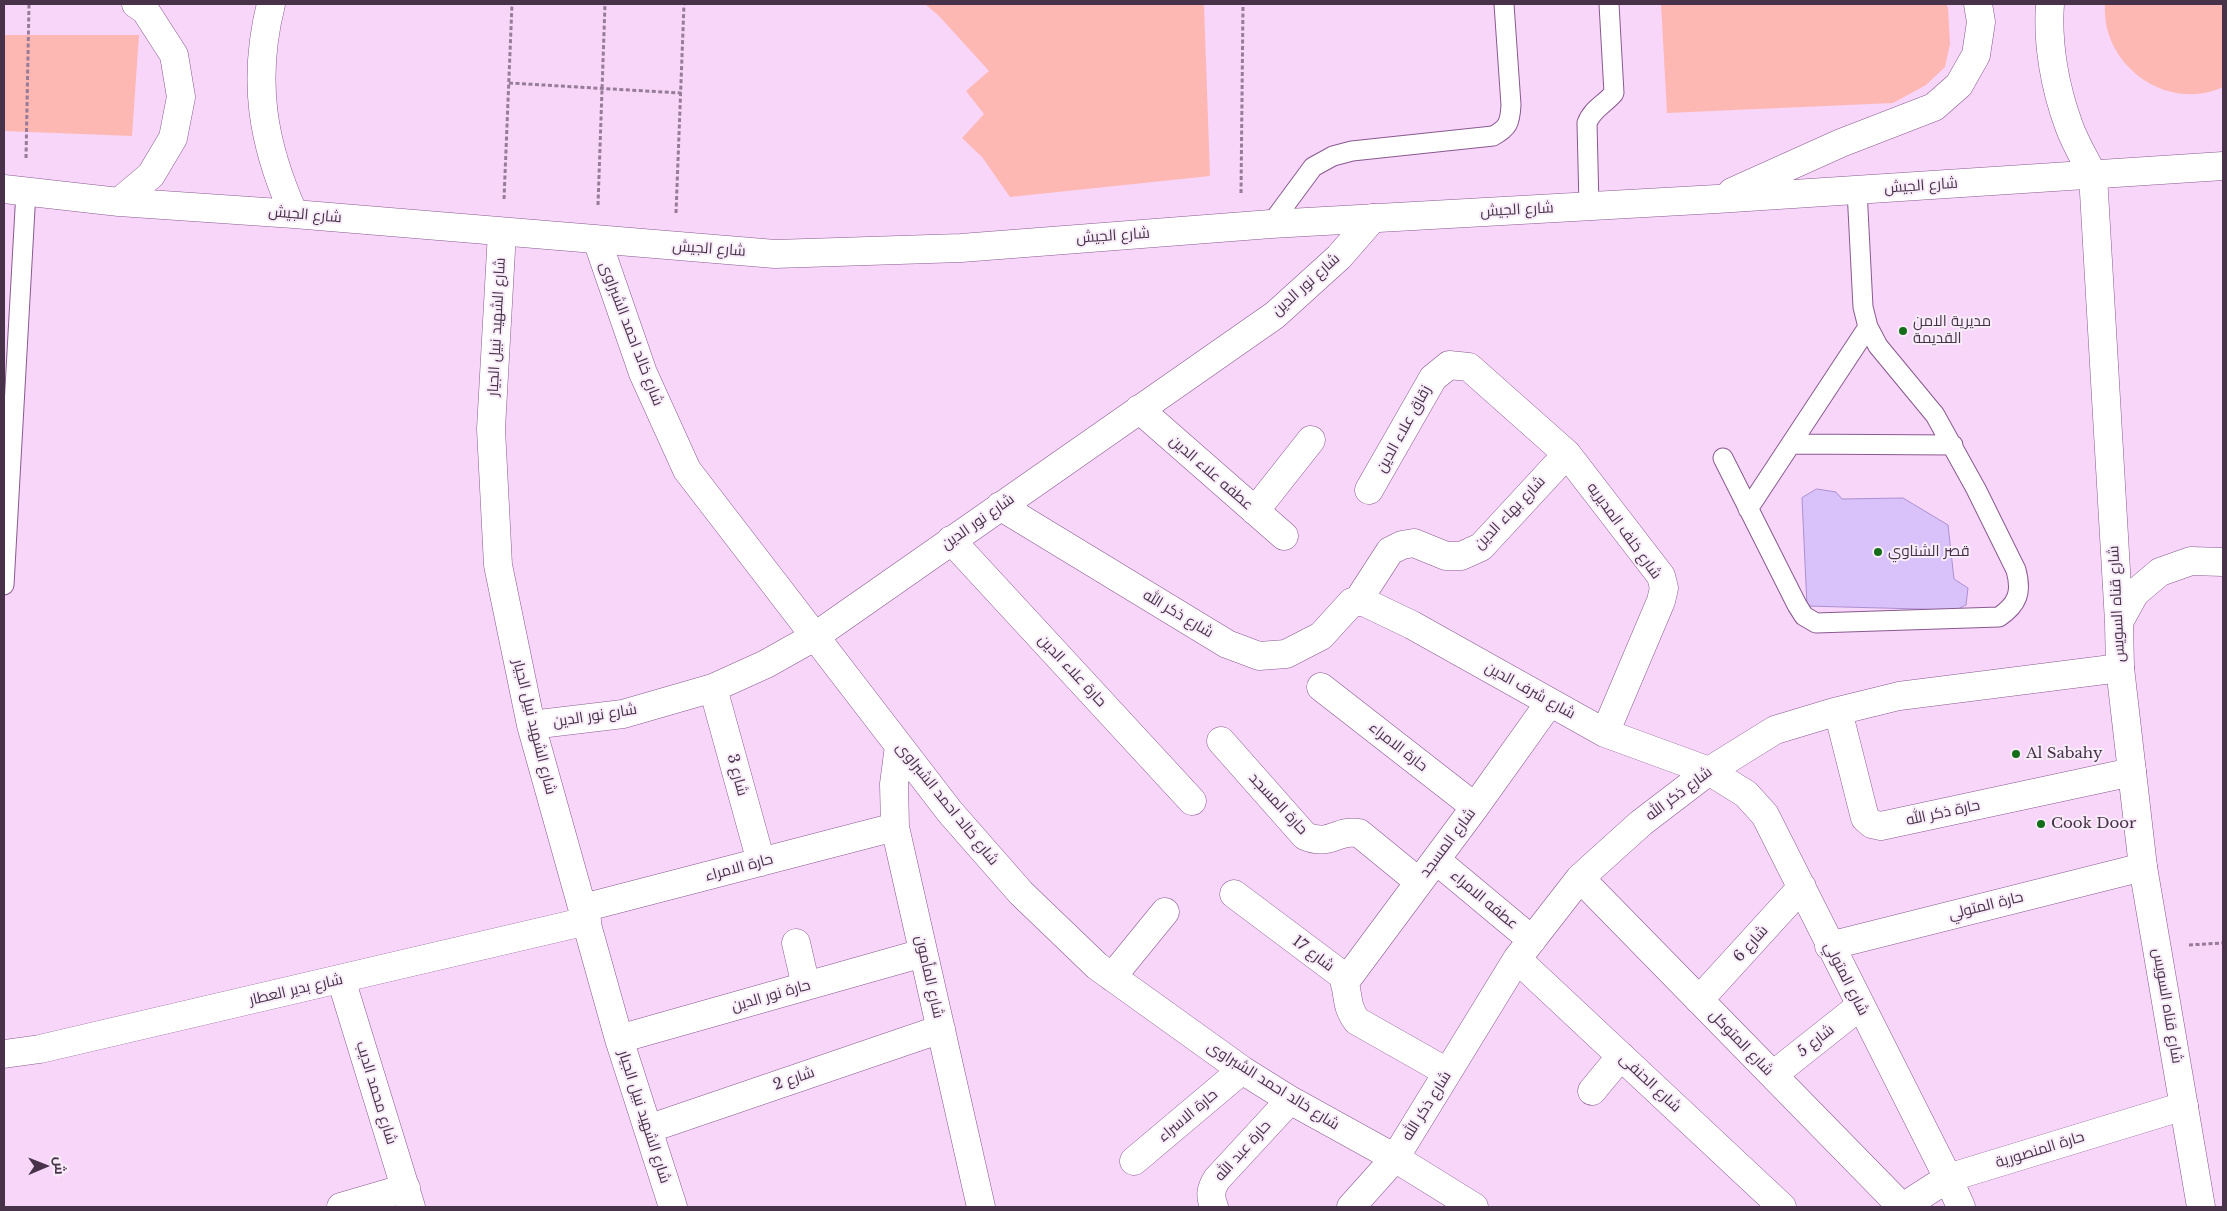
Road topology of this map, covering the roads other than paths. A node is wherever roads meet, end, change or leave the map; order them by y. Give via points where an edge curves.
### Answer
1 (136, 4) edge
2 (271, 4) edge
3 (1504, 4) edge
4 (1610, 4) edge
5 (1978, 4) edge
6 (2050, 4) edge
7 (2223, 166) edge
8 (2093, 175) junction
9 (15, 190) edge
10 (1858, 190) junction
11 (1717, 199) junction
12 (119, 202) junction
13 (1590, 206) junction
14 (294, 214) junction
15 (1373, 218) junction
16 (1271, 224) junction
17 (502, 232) junction
18 (597, 240) junction
19 (1868, 327) junction
20 (1469, 367) joint
21 (1139, 409) junction
22 (1312, 440) dead end
23 (1791, 444) junction
24 (1953, 445) junction
25 (1567, 454) junction
26 (1723, 458) dead end
27 (1369, 490) dead end
28 (1000, 506) junction
29 (1748, 509) junction
30 (1255, 511) junction
31 (1284, 536) dead end
32 (951, 540) junction
33 (2223, 562) edge
34 (4, 585) edge
35 (1356, 602) junction
36 (2119, 622) junction
37 (814, 637) junction
38 (2120, 668) junction
39 (1321, 687) dead end
40 (713, 688) junction
41 (1550, 702) junction
42 (1838, 711) junction
43 (531, 725) junction
44 (1605, 733) junction
45 (1221, 741) dead end
46 (899, 746) junction
47 (1708, 771) junction
48 (2132, 772) junction
49 (1192, 801) dead end
50 (1475, 807) junction
51 (895, 827) junction
52 (1436, 860) junction
53 (761, 862) junction
54 (2143, 867) junction
55 (1580, 878) junction
56 (1419, 882) junction
57 (1802, 887) junction
58 (1234, 894) dead end
59 (1165, 912) dead end
60 (585, 914) junction
61 (796, 942) dead end
62 (1829, 946) junction
63 (1524, 950) junction
64 (923, 953) junction
65 (1112, 977) junction
66 (341, 979) junction
67 (1345, 982) junction
68 (806, 986) junction
69 (1699, 1000) junction
70 (1860, 1006) junction
71 (940, 1029) junction
72 (619, 1039) junction
73 (4, 1054) edge
74 (1621, 1056) junction
75 (1242, 1070) junction
76 (1448, 1072) junction
77 (1772, 1075) junction
78 (1592, 1091) dead end
79 (1290, 1100) junction
80 (2184, 1106) junction
81 (648, 1129) junction
82 (1395, 1158) junction
83 (1134, 1161) dead end
84 (1948, 1178) junction
85 (408, 1198) edge
86 (341, 1207) edge
87 (673, 1207) edge
88 (981, 1207) edge
89 (1214, 1207) edge
90 (1351, 1207) edge
91 (1474, 1207) edge
92 (1782, 1207) edge
93 (1902, 1207) edge
94 (1961, 1207) edge
95 (2201, 1207) edge

1 - 12 street via 144,10 174,55 181,97 173,138 156,168
2 - 14 street via 261,64 262,104 275,170
3 - 16 lane via 1511,105 1510,118 1504,130 1493,136 1333,156 1313,167
4 - 13 lane via 1614,92 1590,115 1587,123
5 - 11 street via 1981,22 1976,55 1959,85 1934,107 1841,143
6 - 8 street, شارع قناه السويس via 2054,75 2069,126
7 - 8 street, شارع الجيش
8 - 10 street, شارع الجيش
8 - 36 street, شارع قناه السويس
9 - 12 street, شارع الجيش
9 - 34 lane
10 - 11 street, شارع الجيش
10 - 19 lane via 1863,307
11 - 13 street, شارع الجيش
12 - 14 street, شارع الجيش
13 - 15 street, شارع الجيش
14 - 17 street, شارع الجيش
15 - 16 street, شارع الجيش
15 - 21 street, شارع نور الدين via 1338,257 1274,315
16 - 18 street, شارع الجيش via 951,248 775,254
17 - 18 street, شارع الجيش
17 - 43 street, شارع الشهيد نبيل الجيار via 491,429 498,565
18 - 37 street, شارع خالد احمد الشبراوى via 642,373 687,470
19 - 23 lane
19 - 24 lane via 1878,346 1935,415
20 - 25 street, شارع خلف المديريه
20 - 27 street, زقاق علاء الدين via 1449,365 1433,378
21 - 28 street, شارع نور الدين
21 - 30 street, عطفه علاء الدين
22 - 30 street
23 - 24 lane
23 - 29 lane
24 - 29 lane via 2020,584 2010,609 1999,617 1816,623 1804,616 1796,605
25 - 35 street, شارع بهاء الدين via 1481,547 1469,554 1446,556 1414,543 1402,544 1390,551
25 - 44 street, شارع خلف المديريه via 1661,576 1664,588
26 - 29 lane
28 - 32 street, شارع نور الدين
28 - 35 street, شارع ذكر الله via 1227,644 1259,656 1286,654 1321,636 1352,602
30 - 31 street, عطفه علاء الدين
32 - 37 street, شارع نور الدين
32 - 49 street, حارة علاء الدين
33 - 36 street via 2192,561 2160,572 2135,593
35 - 41 street, شارع شرف الدين via 1364,602 1412,625
36 - 38 street, شارع قناه السويس
37 - 40 street, شارع نور الدين
37 - 46 street, شارع خالد احمد الشبراوى
38 - 42 street, شارع ذكر الله via 1899,696
38 - 48 street, شارع قناه السويس
39 - 50 street, حارة الامراء
40 - 43 street, شارع نور الدين via 623,714
40 - 53 street, شارع 3
41 - 44 street, شارع شرف الدين
41 - 50 street, شارع المسجد
42 - 47 street, شارع ذكر الله via 1775,730
42 - 48 street, حارة ذكر الله via 1865,818 1880,826
43 - 60 street, شارع الشهيد نبيل الجيار
44 - 47 street, شارع شرف الدين
45 - 56 street, حارة المسجد via 1305,836 1322,841 1351,832 1359,833
46 - 51 street, شارع المأمون via 894,784
46 - 65 street, شارع خالد احمد الشبراوى via 950,812 1021,893
47 - 55 street, شارع ذكر الله
47 - 57 street, شارع المتولي via 1746,794 1765,815
48 - 54 street, شارع قناه السويس
50 - 52 street, شارع المسجد
51 - 53 street, حارة الامراء
51 - 64 street, شارع المأمون
52 - 56 street, شارع المسجد
52 - 63 street, عطفه الامراء
53 - 60 street, حارة الامراء
54 - 62 street, حارة المتولي
54 - 80 street, شارع قناه السويس
55 - 63 street, شارع ذكر الله
55 - 69 street, شارع المتوكل
56 - 67 street, شارع المسجد
57 - 62 street, شارع المتولي
57 - 69 street, شارع 6
58 - 67 street, شارع 17 via 1342,975
59 - 65 street
60 - 66 street, شارع بدير العطار
60 - 72 street, شارع الشهيد نبيل الجيار
61 - 68 street
62 - 70 street, شارع المتولي
63 - 74 street, شارع الحنفى
63 - 76 street, شارع ذكر الله
64 - 68 street, حارة نور الدين
64 - 71 street, شارع المأمون
65 - 75 street, شارع خالد احمد الشبراوى
66 - 73 street, شارع بدير العطار via 40,1049
66 - 85 street, شارع محمد الديب
67 - 76 street, شارع 17 via 1349,1011 1357,1021
68 - 72 street, حارة نور الدين
69 - 77 street, شارع المتوكل
70 - 77 street, شارع 5
70 - 84 street, شارع المتولي
71 - 81 street, شارع 2
71 - 88 street, شارع المأمون
72 - 81 street, شارع الشهيد نبيل الجيار
74 - 78 street
74 - 92 street, شارع الحنفى
75 - 79 street, شارع خالد احمد الشبراوى
75 - 83 street, حارة الاسراء
76 - 82 street, شارع ذكر الله
77 - 93 street, شارع المتوكل
79 - 82 street, شارع خالد احمد الشبراوى
79 - 89 street, حارة عبد الله via 1217,1179 1210,1196
80 - 84 street, حارة المنصورية
80 - 95 street, شارع قناه السويس
81 - 87 street, شارع الشهيد نبيل الجيار
82 - 90 street, شارع ذكر الله
82 - 91 street, شارع خالد احمد الشبراوى
84 - 93 street, حارة المنصورية
84 - 94 street, شارع المتولي
85 - 86 street

